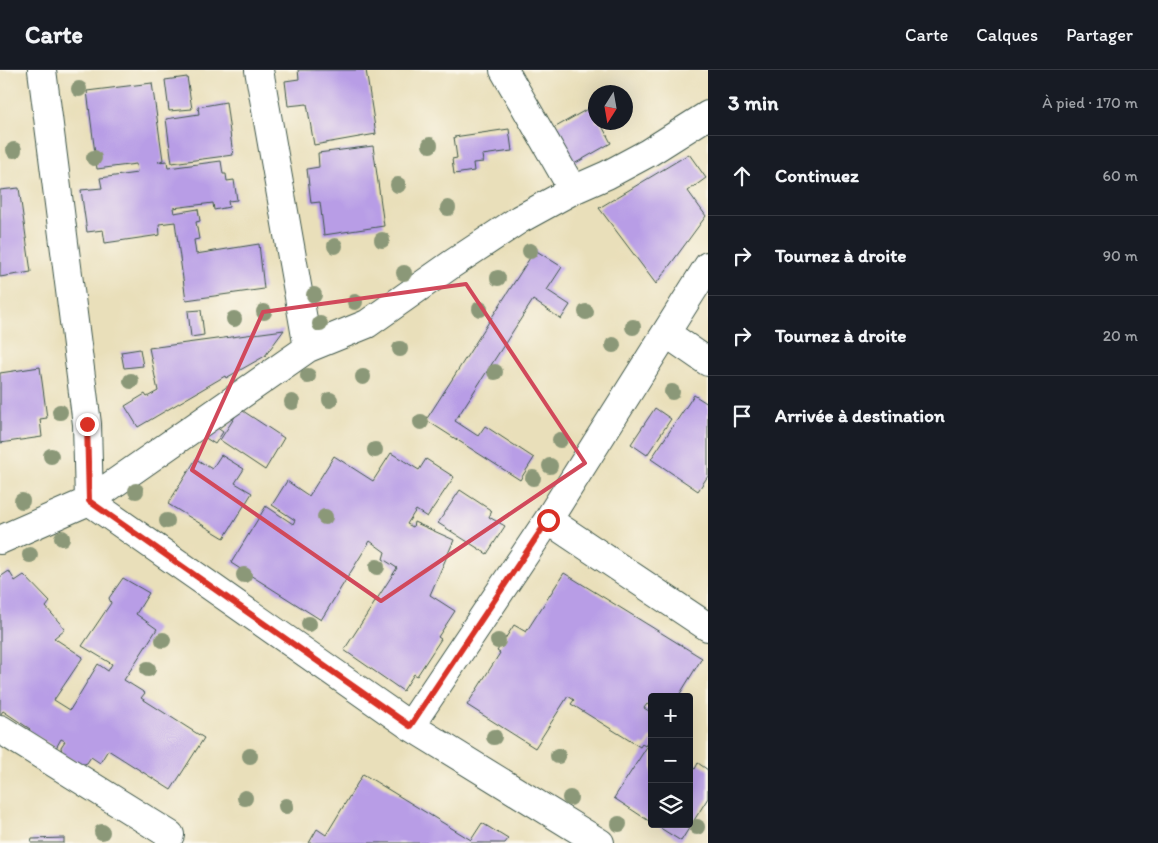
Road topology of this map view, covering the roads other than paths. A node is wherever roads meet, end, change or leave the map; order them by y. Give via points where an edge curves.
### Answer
1 (42, 70) edge
2 (260, 70) edge
3 (504, 70) edge
4 (708, 115) edge
5 (573, 190) junction
6 (708, 266) edge
7 (666, 332) junction
8 (308, 348) junction
9 (708, 362) edge
10 (89, 501) junction
11 (548, 520) junction
12 (0, 540) edge
13 (708, 627) edge
14 (410, 726) junction
15 (0, 729) edge
16 (170, 835) dead end
17 (600, 843) edge

1 - 10 street via 87,424
2 - 8 street
3 - 5 street
4 - 5 street via 648,153
5 - 8 street via 452,264 367,324
6 - 7 street
7 - 9 street
7 - 11 street
8 - 10 street
10 - 12 street
10 - 14 street
11 - 13 street
11 - 14 street
14 - 17 street
15 - 16 street

